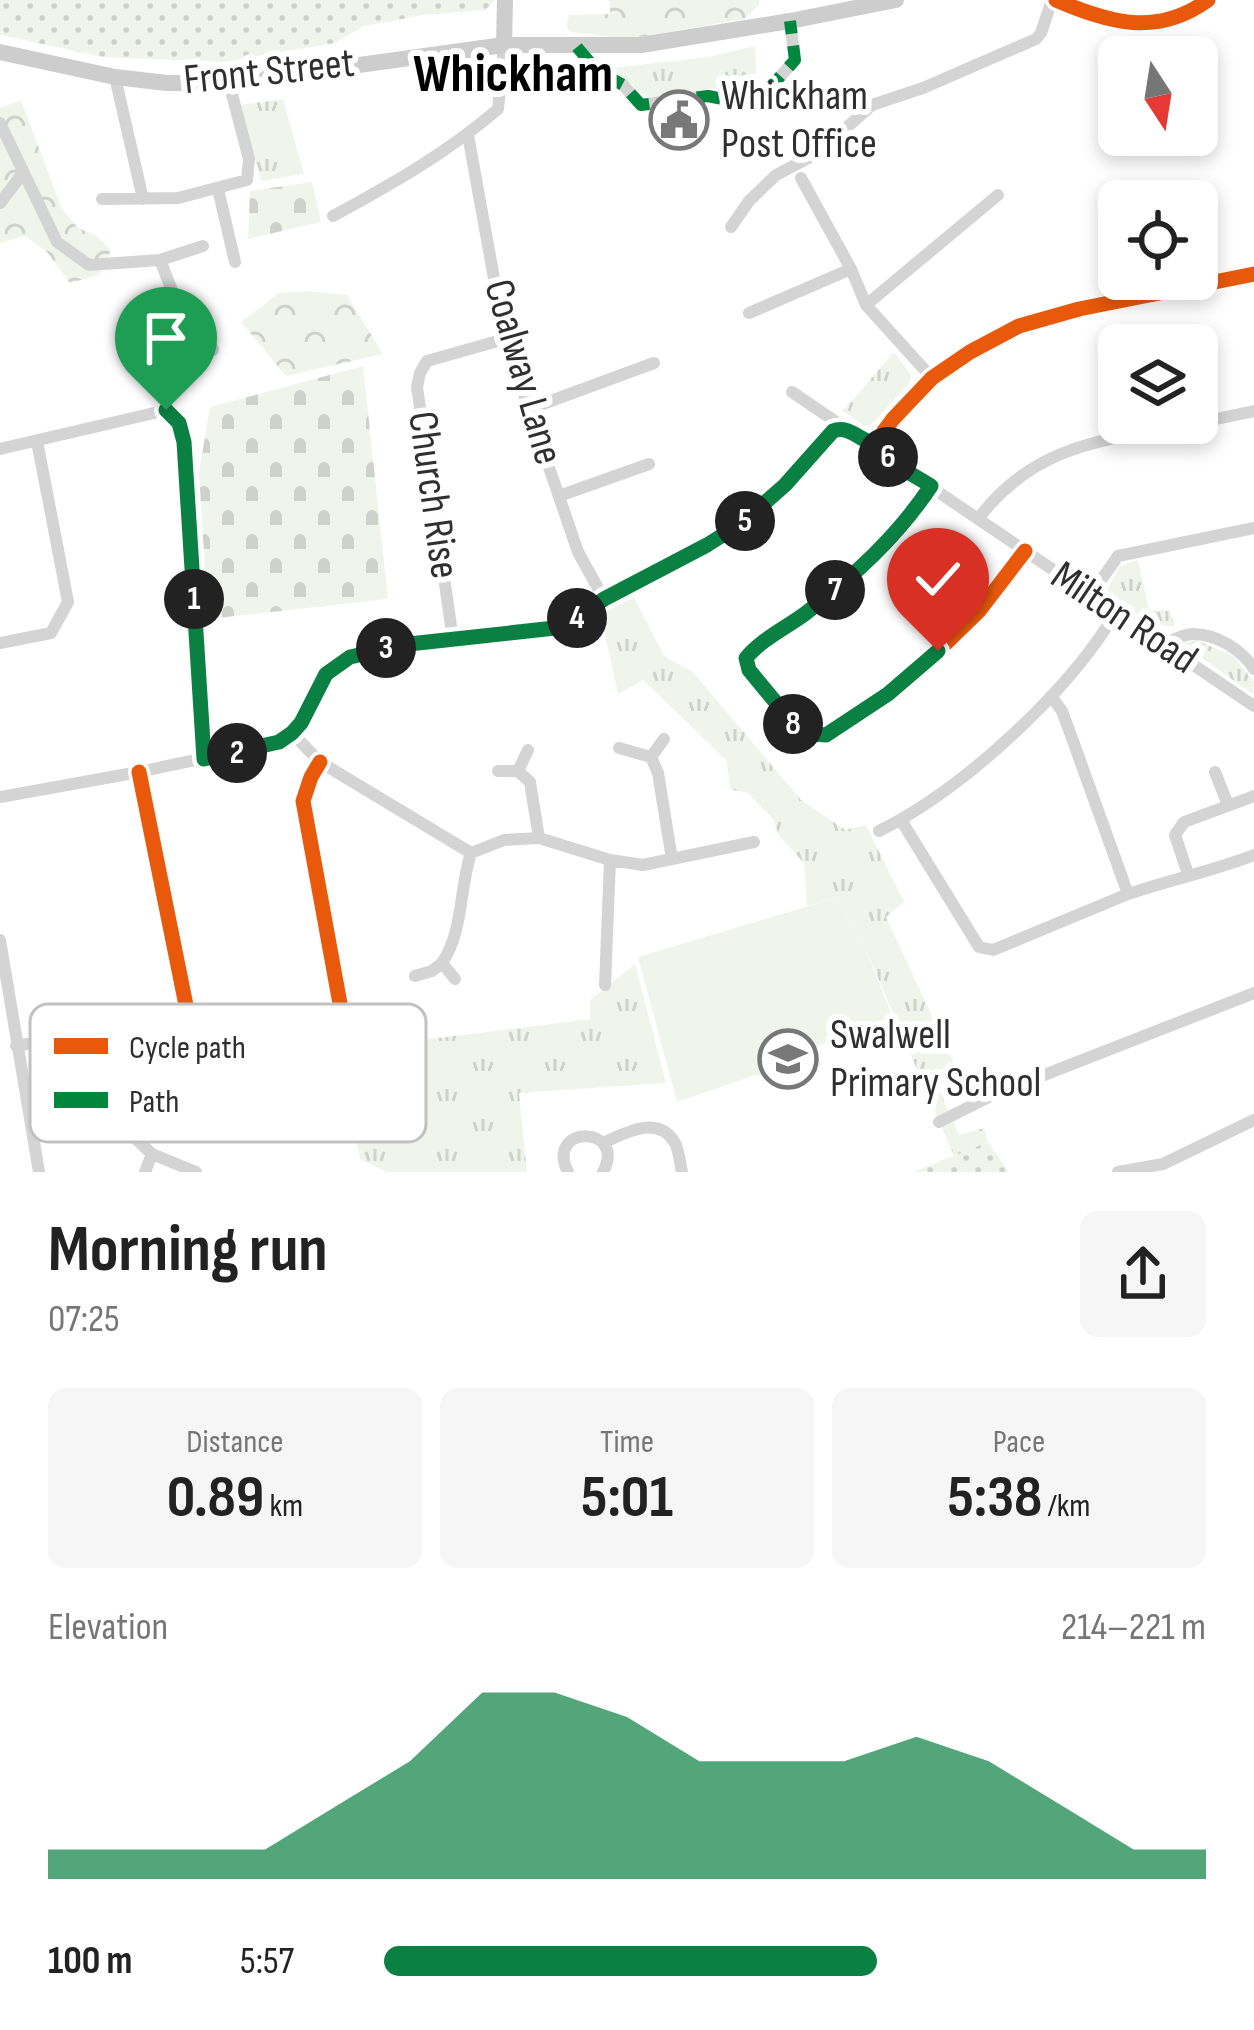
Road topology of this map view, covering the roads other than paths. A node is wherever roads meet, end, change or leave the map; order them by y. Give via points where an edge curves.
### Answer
1 (506, 0) edge
2 (896, 0) edge
3 (1054, 0) edge
4 (1208, 0) edge
5 (790, 21) junction
6 (504, 44) junction
7 (577, 46) junction
8 (0, 52) edge
9 (115, 76) junction
10 (229, 83) junction
11 (0, 123) edge
12 (468, 135) junction
13 (23, 173) junction
14 (801, 178) dead end
15 (218, 189) junction
16 (998, 195) dead end
17 (102, 199) dead end
18 (143, 200) junction
19 (0, 203) edge
20 (333, 216) dead end
21 (731, 226) dead end
22 (203, 246) dead end
23 (160, 260) junction
24 (235, 262) dead end
25 (851, 269) junction
26 (1254, 274) edge
27 (866, 305) junction
28 (749, 313) dead end
29 (505, 339) junction
30 (213, 350) dead end
31 (654, 363) dead end
32 (932, 378) junction
33 (792, 392) dead end
34 (529, 409) junction
35 (1254, 411) edge
36 (1218, 418) edge
37 (847, 430) junction
38 (37, 441) junction
39 (1098, 442) edge
40 (881, 444) junction
41 (0, 449) edge
42 (649, 464) dead end
43 (931, 486) junction
44 (560, 496) junction
45 (978, 519) junction
46 (1254, 529) edge
47 (1025, 551) junction
48 (1090, 596) junction
49 (604, 599) junction
50 (1116, 612) junction
51 (453, 640) junction
52 (0, 643) edge
53 (1164, 644) junction
54 (1254, 669) edge
55 (1051, 696) junction
56 (1254, 706) edge
57 (292, 733) junction
58 (664, 740) dead end
59 (620, 748) dead end
60 (528, 750) dead end
61 (650, 757) junction
62 (204, 759) junction
63 (320, 762) junction
64 (498, 771) dead end
65 (139, 772) junction
66 (518, 772) junction
67 (1216, 772) dead end
68 (0, 796) edge
69 (1254, 796) edge
70 (1228, 805) junction
71 (901, 820) junction
72 (879, 831) dead end
73 (539, 838) junction
74 (754, 842) dead end
75 (471, 853) junction
76 (1254, 855) edge
77 (672, 859) junction
78 (610, 860) junction
79 (1188, 874) junction
80 (1128, 895) junction
81 (0, 940) edge
82 (442, 963) junction
83 (415, 976) dead end
84 (455, 979) dead end
85 (605, 986) dead end
86 (1254, 993) edge
87 (186, 1004) edge
88 (340, 1004) edge
89 (30, 1044) edge
90 (16, 1046) junction
91 (1254, 1120) edge
92 (939, 1122) dead end
93 (30, 1123) edge
94 (34, 1142) edge
95 (139, 1142) edge
96 (603, 1142) junction
97 (152, 1154) junction
98 (39, 1172) edge
99 (145, 1172) edge
100 (196, 1172) edge
101 (568, 1172) edge
102 (603, 1172) edge
103 (682, 1172) edge
104 (1118, 1172) edge

1 - 6 main road
2 - 5 main road, Front Street
3 - 4 street via 1137,25 1182,16
3 - 21 street via 1036,39 872,105 818,153 776,176
5 - 7 main road, Front Street via 641,45
5 - 7 street via 795,61 748,104 708,96 641,105
6 - 7 main road, Front Street
6 - 10 main road, Front Street
6 - 12 street via 498,109
8 - 9 main road, Front Street
9 - 10 main road, Front Street
9 - 18 street
10 - 15 street via 249,174
11 - 13 street
12 - 20 street
12 - 29 street, Coalway Lane
13 - 19 street
13 - 23 street via 57,242 88,265
14 - 25 street
15 - 18 street
15 - 24 street
16 - 27 street
17 - 18 street
22 - 23 street
23 - 30 street via 175,298 198,313
25 - 27 street
25 - 28 street
26 - 32 street via 1019,326
27 - 32 street
29 - 34 street, Coalway Lane
29 - 51 street, Church Rise via 427,361 417,387
31 - 34 street
32 - 40 street
33 - 37 street
34 - 44 street, Coalway Lane
35 - 36 street
37 - 40 street, Milton Road
37 - 49 street via 833,431 742,523
38 - 41 street
38 - 52 street via 68,602 51,634
38 - 62 street via 166,410 179,423
39 - 45 street via 1037,465
40 - 43 street, Milton Road
42 - 44 street
43 - 45 street, Milton Road
43 - 47 street via 861,569 746,658 801,733 826,735 888,694 979,611
44 - 49 street, Coalway Lane
45 - 47 street, Milton Road
46 - 48 street via 1118,556
47 - 48 street, Milton Road
48 - 50 street, Milton Road
49 - 51 street via 564,627
50 - 53 street, Milton Road
50 - 55 street
51 - 57 street via 350,657 326,674
53 - 54 street via 1206,636 1235,648
53 - 56 street, Milton Road
55 - 71 street
55 - 80 street
57 - 62 street
57 - 63 street
58 - 61 street
59 - 61 street
60 - 66 street
61 - 77 street
62 - 65 street
63 - 75 street
63 - 88 street via 303,801
64 - 66 street
65 - 68 street
65 - 87 street
66 - 73 street via 530,782
67 - 70 street
69 - 70 street
70 - 79 street via 1184,822 1175,835
71 - 72 street
71 - 80 street via 979,946 993,950
73 - 75 street via 504,839
73 - 78 street
74 - 77 street
75 - 82 street via 457,934
76 - 79 street
77 - 78 street
78 - 85 street
79 - 80 street
81 - 90 street
82 - 83 street
82 - 84 street
86 - 92 street
89 - 90 street
90 - 93 street
91 - 104 street via 1162,1164
94 - 98 street
95 - 97 street
96 - 101 street via 571,1141 564,1151
96 - 102 street
96 - 103 street via 640,1127 660,1129 675,1143
97 - 99 street
97 - 100 street

